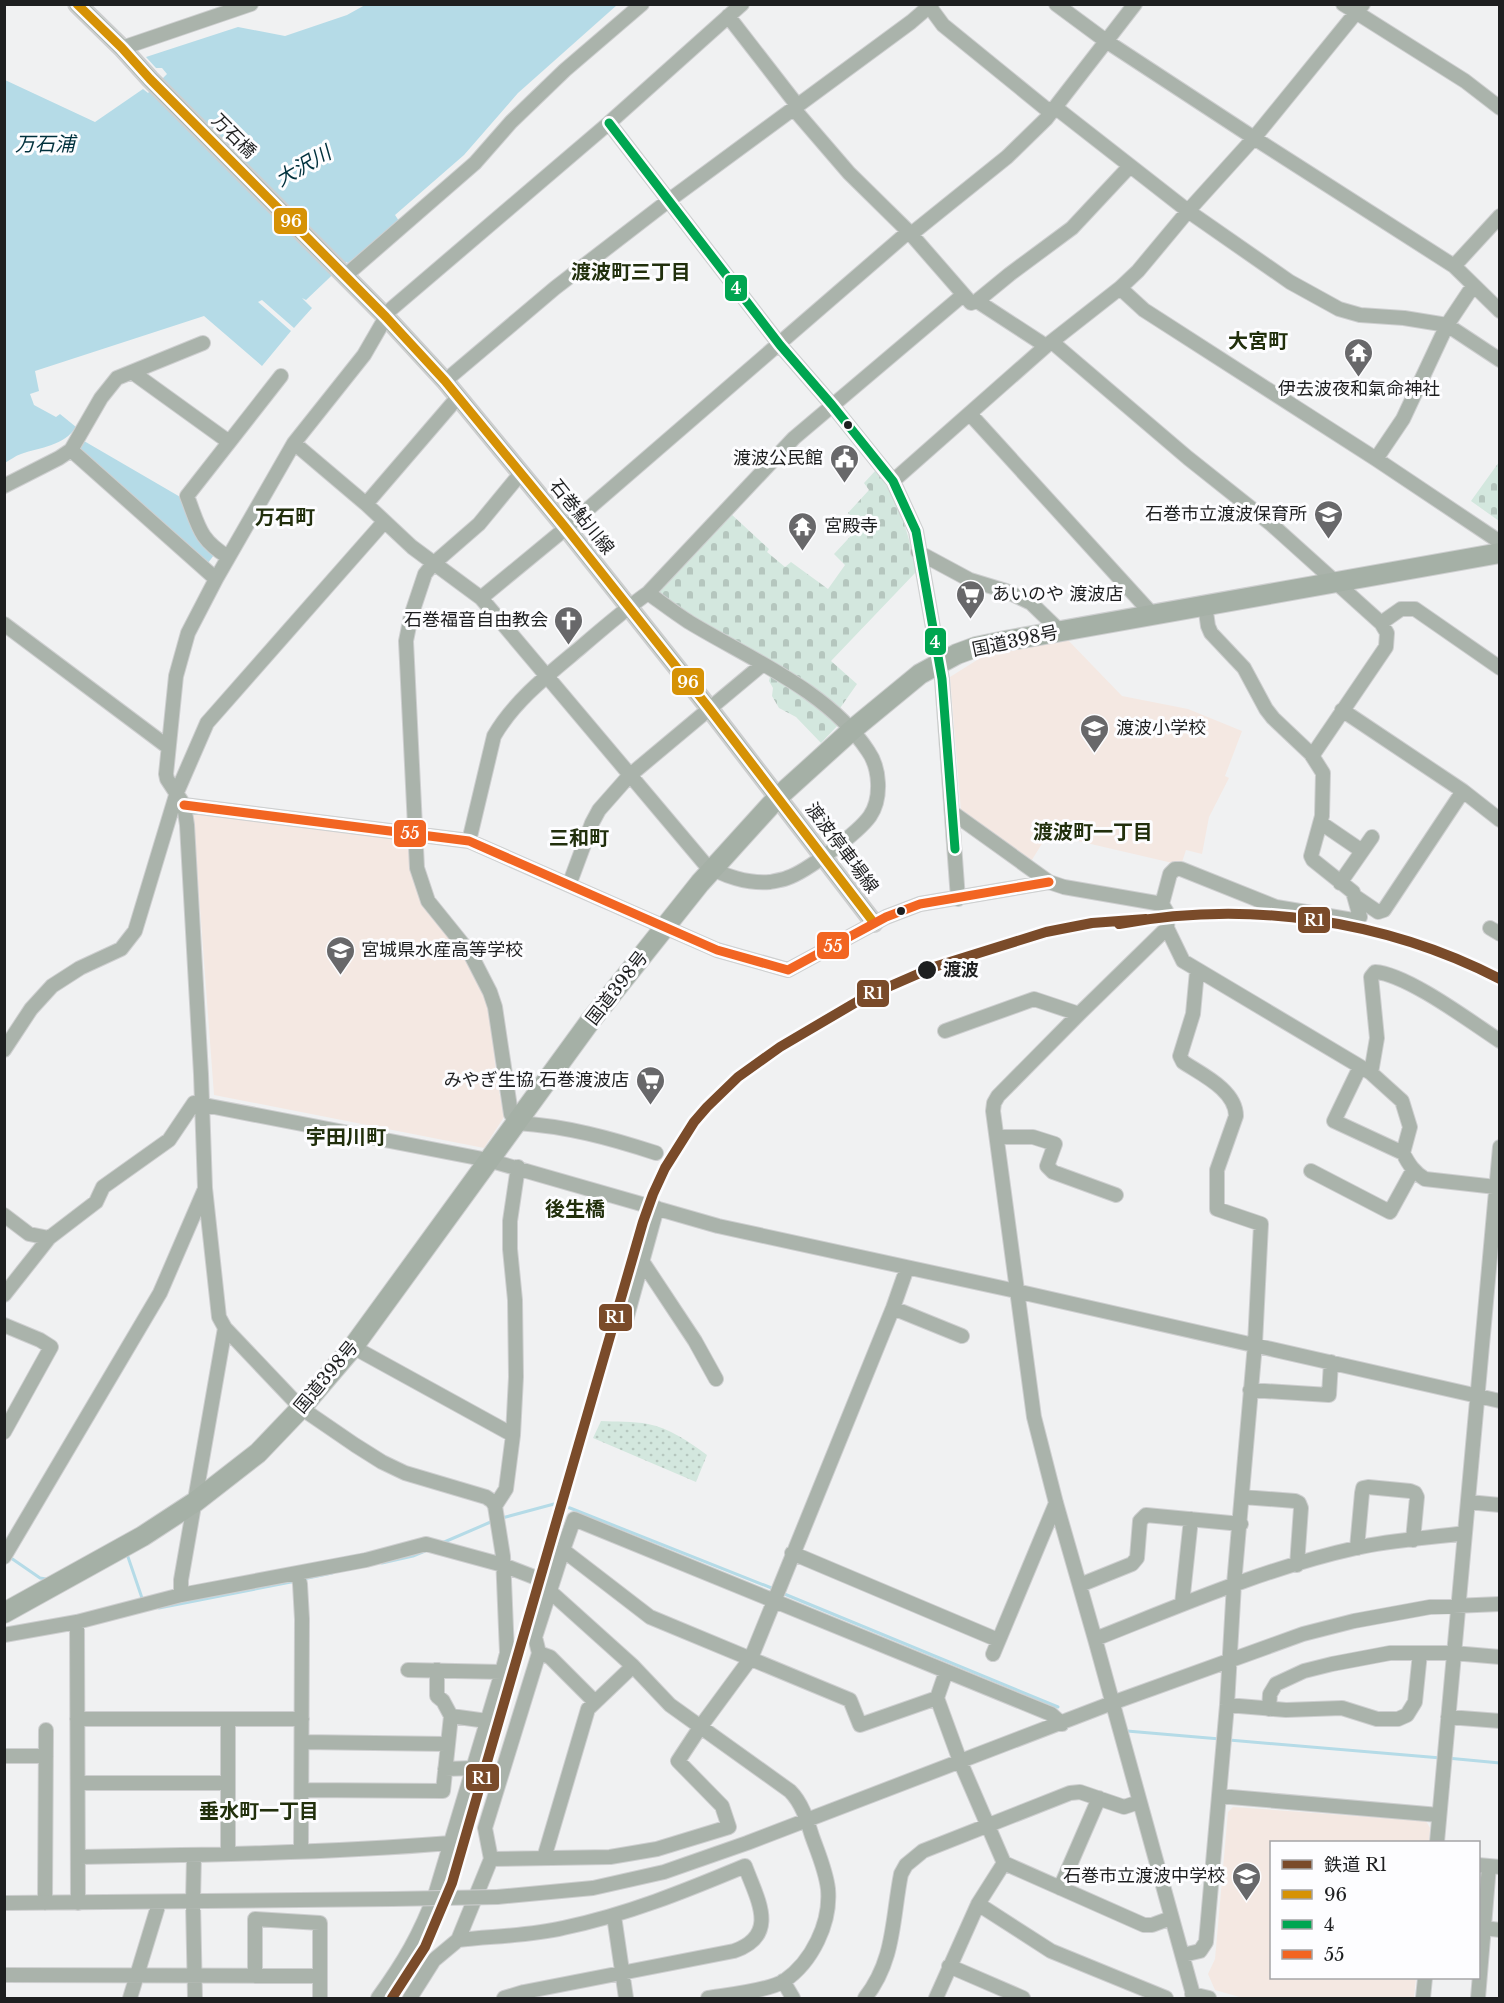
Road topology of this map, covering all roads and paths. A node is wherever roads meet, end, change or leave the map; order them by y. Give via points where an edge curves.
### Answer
1 (77, 4) edge
2 (250, 4) edge
3 (642, 4) edge
4 (742, 4) edge
5 (1056, 4) edge
6 (1134, 4) edge
7 (1343, 4) edge
8 (931, 5) edge
9 (1360, 8) edge
10 (728, 16) junction
11 (1106, 41) junction
12 (122, 48) junction
13 (795, 107) junction
14 (1500, 108) edge
15 (1052, 110) junction
16 (609, 123) junction
17 (1254, 138) junction
18 (1130, 166) junction
19 (668, 201) junction
20 (1188, 211) junction
21 (1500, 216) edge
22 (910, 232) junction
23 (1454, 266) junction
24 (343, 274) junction
25 (1473, 286) junction
26 (1120, 288) junction
27 (963, 295) junction
28 (977, 301) junction
29 (1500, 311) edge
30 (386, 317) junction
31 (1447, 326) junction
32 (203, 343) dead end
33 (1049, 344) junction
34 (780, 345) junction
35 (1500, 360) edge
36 (132, 372) junction
37 (280, 376) dead end
38 (445, 381) junction
39 (458, 397) junction
40 (832, 405) junction
41 (970, 414) junction
42 (229, 442) junction
43 (294, 443) junction
44 (71, 450) junction
45 (1376, 459) junction
46 (521, 473) junction
47 (893, 481) junction
48 (4, 486) edge
49 (366, 504) junction
50 (384, 522) junction
51 (566, 528) junction
52 (1500, 542) edge
53 (918, 552) junction
54 (1500, 553) edge
55 (228, 557) junction
56 (433, 564) junction
57 (216, 579) junction
58 (1337, 581) junction
59 (648, 593) junction
60 (481, 598) junction
61 (1205, 605) junction
62 (628, 607) junction
63 (1153, 615) junction
64 (1382, 623) junction
65 (4, 624) edge
66 (1060, 631) junction
67 (938, 663) junction
68 (763, 664) junction
69 (1500, 668) edge
70 (547, 675) junction
71 (709, 708) junction
72 (1342, 710) junction
73 (852, 730) junction
74 (168, 747) junction
75 (1312, 756) junction
76 (629, 776) junction
77 (1463, 791) junction
78 (778, 797) junction
79 (180, 798) junction
80 (953, 813) junction
81 (1500, 820) edge
82 (1321, 823) junction
83 (414, 833) junction
84 (1372, 837) dead end
85 (469, 841) junction
86 (1362, 851) junction
87 (823, 856) junction
88 (712, 869) junction
89 (1049, 882) junction
90 (1340, 883) junction
91 (569, 885) junction
92 (1356, 897) junction
93 (958, 899) junction
94 (1162, 904) junction
95 (874, 923) junction
96 (666, 926) junction
97 (1167, 928) junction
98 (1197, 971) junction
99 (1079, 1014) junction
100 (945, 1031) dead end
101 (1500, 1041) edge
102 (4, 1050) edge
103 (1365, 1070) junction
104 (202, 1104) junction
105 (518, 1123) junction
106 (997, 1137) junction
107 (1500, 1148) edge
108 (656, 1153) dead end
109 (1403, 1153) junction
110 (488, 1160) junction
111 (518, 1167) junction
112 (1413, 1170) junction
113 (1311, 1171) dead end
114 (1496, 1187) junction
115 (205, 1188) junction
116 (1116, 1195) dead end
117 (657, 1208) junction
118 (4, 1215) edge
119 (49, 1238) junction
120 (642, 1261) junction
121 (907, 1268) junction
122 (1016, 1291) junction
123 (4, 1295) edge
124 (893, 1308) junction
125 (626, 1320) dead end
126 (4, 1325) edge
127 (225, 1328) junction
128 (962, 1336) dead end
129 (1255, 1344) junction
130 (353, 1347) junction
131 (1331, 1362) junction
132 (716, 1379) dead end
133 (1250, 1390) junction
134 (1476, 1396) junction
135 (1500, 1401) edge
136 (301, 1408) junction
137 (4, 1432) edge
138 (513, 1435) junction
139 (1243, 1497) junction
140 (195, 1502) junction
141 (1467, 1502) junction
142 (1056, 1503) junction
143 (1500, 1505) edge
144 (496, 1515) junction
145 (1191, 1519) junction
146 (1241, 1524) junction
147 (1465, 1533) junction
148 (1413, 1540) junction
149 (6, 1548) edge
150 (1357, 1548) junction
151 (563, 1550) junction
152 (792, 1553) junction
153 (1297, 1564) junction
154 (502, 1565) junction
155 (299, 1578) junction
156 (1234, 1584) junction
157 (1080, 1585) junction
158 (550, 1589) junction
159 (181, 1595) junction
160 (772, 1601) junction
161 (1182, 1604) junction
162 (1500, 1604) edge
163 (1458, 1606) junction
164 (4, 1613) edge
165 (77, 1622) junction
166 (4, 1635) edge
167 (1095, 1639) junction
168 (998, 1640) junction
169 (539, 1653) junction
170 (1420, 1653) junction
171 (1453, 1653) junction
172 (993, 1654) dead end
173 (1500, 1657) edge
174 (751, 1658) junction
175 (1230, 1660) junction
176 (633, 1666) junction
177 (408, 1670) dead end
178 (437, 1671) junction
179 (502, 1672) junction
180 (946, 1672) junction
181 (937, 1698) junction
182 (595, 1702) junction
183 (1112, 1703) junction
184 (1227, 1705) junction
185 (1269, 1709) junction
186 (451, 1716) junction
187 (1448, 1717) junction
188 (77, 1719) junction
189 (228, 1719) junction
190 (302, 1719) junction
191 (487, 1721) junction
192 (1500, 1721) edge
193 (1062, 1724) junction
194 (701, 1726) junction
195 (46, 1730) dead end
196 (302, 1742) junction
197 (447, 1744) junction
198 (4, 1756) edge
199 (46, 1756) junction
200 (960, 1761) junction
201 (474, 1768) junction
202 (445, 1769) junction
203 (78, 1782) junction
204 (226, 1783) junction
205 (302, 1790) junction
206 (1219, 1796) junction
207 (1099, 1798) junction
208 (1139, 1802) junction
209 (1438, 1815) junction
210 (807, 1820) junction
211 (987, 1825) junction
212 (1437, 1841) edge
213 (451, 1843) junction
214 (302, 1851) junction
215 (228, 1854) junction
216 (194, 1856) junction
217 (78, 1857) junction
218 (544, 1858) junction
219 (491, 1859) junction
220 (1004, 1863) junction
221 (1489, 1866) edge
222 (1060, 1888) junction
223 (193, 1902) junction
224 (4, 1903) edge
225 (45, 1903) junction
226 (78, 1903) junction
227 (159, 1903) junction
228 (978, 1904) junction
229 (614, 1916) junction
230 (1172, 1918) junction
231 (1484, 1928) junction
232 (1500, 1930) edge
233 (458, 1940) junction
234 (1183, 1955) junction
235 (949, 1966) junction
236 (623, 1972) junction
237 (4, 1975) edge
238 (1480, 1975) edge
239 (137, 1976) junction
240 (194, 1976) junction
241 (255, 1976) junction
242 (318, 1976) junction
243 (1425, 1979) edge
244 (1480, 1979) edge
245 (783, 1982) junction
246 (1146, 1995) edge
247 (1193, 1996) edge
248 (130, 1998) edge
249 (195, 1998) edge
250 (319, 1998) edge
251 (378, 1998) edge
252 (410, 1998) edge
253 (504, 1998) edge
254 (626, 1998) edge
255 (708, 1998) edge
256 (792, 1998) edge
257 (865, 1998) edge
258 (936, 1998) edge
259 (1023, 1998) edge
260 (1166, 1998) edge
261 (1209, 1998) edge
262 (1423, 1998) edge
263 (1478, 1998) edge

1 - 12 main road
2 - 12 street
3 - 24 street via 565,70 475,163
4 - 10 street
5 - 11 street
6 - 11 street
7 - 9 street
8 - 13 street
8 - 15 street via 943,25
9 - 14 street
9 - 17 street
10 - 13 street
10 - 16 street
11 - 15 street
11 - 17 street
12 - 24 main road, 万石橋
13 - 19 street
13 - 22 street via 849,173
15 - 18 street via 1060,111
15 - 22 street via 1007,157
16 - 19 street
16 - 30 street
17 - 20 street
17 - 23 street
18 - 20 street
18 - 28 street via 1072,228
19 - 34 street
19 - 38 street via 555,288
20 - 26 street
20 - 31 street via 1290,282 1340,309
21 - 23 street
22 - 27 street
22 - 34 street
23 - 25 street
24 - 30 main road, 石巻鮎川線
25 - 29 street
25 - 31 street
26 - 33 street
26 - 45 street via 1144,310
27 - 28 street via 971,303
27 - 40 street
28 - 33 street
30 - 38 main road, 石巻鮎川線
30 - 43 street via 364,355
31 - 35 street
31 - 45 street via 1403,419
32 - 36 street
33 - 41 street
33 - 58 street
34 - 40 street
34 - 51 street
36 - 42 street
36 - 44 street via 117,378 109,387
37 - 42 street
38 - 39 main road, 石巻鮎川線
39 - 46 main road, 石巻鮎川線
39 - 49 street
40 - 47 street
40 - 59 street via 794,438
41 - 47 street
41 - 63 street
42 - 55 street via 187,496 203,536
43 - 49 street
43 - 55 street
44 - 48 street
44 - 57 street
45 - 52 street
46 - 51 main road, 石巻鮎川線
46 - 56 street via 479,524
47 - 53 street via 916,531
49 - 50 street
50 - 56 street
50 - 79 street via 212,716
51 - 60 street
51 - 62 main road, 石巻鮎川線
53 - 66 street via 970,580 1031,603
53 - 67 street
54 - 58 highway, 国道398号
55 - 57 street
56 - 60 street
56 - 83 street via 425,574 406,641
57 - 74 street via 183,647
58 - 61 highway, 国道398号
58 - 64 street
59 - 62 street
59 - 68 street via 688,622
60 - 70 street
61 - 63 highway, 国道398号
61 - 75 street via 1211,633 1244,668 1273,718
62 - 70 street
62 - 71 main road, 石巻鮎川線
63 - 66 highway, 国道398号
64 - 69 street via 1401,609 1415,609
64 - 72 street via 1387,633 1386,647
65 - 74 street
66 - 67 highway, 国道398号 via 976,647
67 - 73 highway, 国道398号 via 901,688
67 - 80 street
68 - 71 street
68 - 73 street via 819,701
70 - 76 street
70 - 85 street via 502,721 494,736
71 - 76 street
71 - 78 main road, 石巻鮎川線
72 - 75 street
72 - 77 street
73 - 78 highway, 国道398号
73 - 87 street via 875,764 876,803 857,830
74 - 79 street via 167,779
75 - 82 street via 1323,773
76 - 88 street
76 - 91 street via 599,810
77 - 81 street
77 - 92 street via 1384,910 1377,912
78 - 87 main road, 渡波停車場線
78 - 88 highway, 国道398号
79 - 83 street
79 - 102 street via 135,932 121,949 52,986
79 - 104 street via 187,825
80 - 89 street
80 - 93 street
82 - 86 street
82 - 90 street via 1312,860
83 - 85 street
83 - 105 street via 417,868 428,901 470,953 490,992 511,1114
84 - 86 street
85 - 91 street
86 - 90 street
87 - 88 street via 788,878 768,882 746,880
87 - 95 main road, 渡波停車場線
88 - 96 highway, 国道398号
89 - 93 street
89 - 94 street
90 - 92 street
91 - 96 street
92 - 94 street via 1358,919 1276,907 1181,868 1170,874
93 - 95 street via 920,904
94 - 97 street via 1168,916
95 - 96 street via 788,970 717,950
96 - 105 highway, 国道398号 via 591,1020
97 - 98 street via 1183,961
97 - 99 street
98 - 103 street
98 - 129 street via 1193,1014 1180,1056 1222,1089 1236,1109 1217,1170 1217,1209 1262,1224
99 - 100 street via 1034,999
99 - 106 street via 998,1096 993,1111
101 - 103 street via 1439,1000 1375,972 1371,977 1377,1038
103 - 109 street via 1401,1101 1410,1127
103 - 109 street via 1334,1121
104 - 110 street
104 - 115 street
104 - 119 street via 194,1103 169,1140 103,1188 96,1202
105 - 108 street via 582,1131
105 - 110 highway, 国道398号
106 - 116 street via 1033,1137 1055,1144 1047,1166 1053,1172
106 - 122 street
107 - 114 street
109 - 112 street
110 - 111 street
110 - 130 highway, 国道398号
111 - 117 street
111 - 138 street via 510,1221 515,1300
112 - 113 street via 1390,1212
112 - 114 street via 1425,1179
114 - 134 street
115 - 127 street via 219,1317
115 - 149 street via 160,1293
117 - 120 street
117 - 121 street via 718,1226
118 - 119 street via 29,1234
119 - 123 street
120 - 125 street
120 - 132 street
121 - 122 street
121 - 124 street
122 - 129 street
122 - 142 street via 1034,1417
124 - 128 street
124 - 152 street
126 - 137 street via 51,1347
127 - 136 street
127 - 140 street
129 - 131 street
129 - 133 street
130 - 136 highway, 国道398号
130 - 138 street
131 - 133 street via 1329,1395
131 - 134 street
133 - 139 street
134 - 135 street
134 - 141 street
136 - 140 highway, 国道398号 via 258,1453
136 - 144 street via 382,1462 405,1473 486,1497 492,1501
138 - 144 street via 506,1489
139 - 146 street
139 - 153 street via 1299,1503
140 - 159 street
140 - 164 highway, 国道398号 via 124,1547
141 - 143 street
141 - 147 street
142 - 157 street
142 - 168 street
144 - 154 street
145 - 146 street
145 - 157 street via 1146,1515 1140,1521 1135,1561
145 - 161 street
146 - 156 street
147 - 148 street
147 - 163 street
148 - 150 street
148 - 150 street via 1415,1493 1368,1487 1362,1493
150 - 153 street
151 - 158 street
151 - 160 street via 574,1519
151 - 174 street via 650,1617
152 - 160 street
152 - 168 street
153 - 156 street
154 - 155 street via 426,1544
154 - 158 street via 534,1577
154 - 179 street via 507,1653
155 - 159 street
155 - 190 street
156 - 161 street
156 - 175 street
157 - 167 street
158 - 169 street via 535,1637
158 - 176 street
159 - 165 street
160 - 174 street
160 - 180 street
161 - 167 street
162 - 163 street
163 - 171 street
163 - 175 street via 1430,1607 1354,1621
165 - 166 street
165 - 188 street
167 - 183 street
168 - 172 street
169 - 182 street via 550,1657
169 - 219 street via 485,1828
170 - 171 street
170 - 185 street via 1368,1656 1304,1671 1276,1684 1270,1694
170 - 185 street via 1415,1702 1407,1715 1398,1719 1377,1719 1342,1708
171 - 173 street
171 - 187 street
174 - 181 street via 850,1700 860,1725
174 - 194 street
175 - 183 street
175 - 184 street
176 - 182 street
176 - 194 street via 670,1705
177 - 178 street
178 - 179 street
178 - 186 street via 437,1696
179 - 191 street
180 - 181 street
180 - 193 street via 1051,1714
181 - 200 street
182 - 218 street via 585,1717
183 - 193 street
183 - 208 street
184 - 185 street
184 - 206 street
186 - 191 street
186 - 197 street
187 - 192 street
187 - 209 street
188 - 189 street
188 - 203 street
189 - 190 street
189 - 204 street
190 - 196 street
191 - 201 street
193 - 200 street
194 - 210 street via 790,1791
194 - 218 street via 678,1761 722,1806 729,1827 657,1849 610,1857
195 - 199 street
196 - 197 street
196 - 205 street
197 - 202 street
198 - 199 street
199 - 225 street
200 - 210 street
200 - 211 street
201 - 202 street
201 - 213 street
202 - 205 street via 443,1791
203 - 204 street
203 - 217 street
204 - 215 street
205 - 214 street
206 - 209 street
206 - 234 street via 1206,1942 1200,1951
207 - 208 street via 1124,1807
207 - 211 street via 1070,1793
207 - 222 street
208 - 230 street
209 - 212 street
210 - 223 street, bridge via 653,1875 593,1888 497,1897
210 - 245 street via 828,1890 825,1919 820,1938 808,1957
211 - 220 street
211 - 257 street via 923,1851 906,1865 901,1874 890,1948 880,1975
213 - 214 street
213 - 251 street via 423,1927
214 - 215 street
215 - 216 street
216 - 217 street
216 - 223 street
217 - 226 street
218 - 219 street
219 - 233 street
220 - 222 street
220 - 228 street
221 - 231 street
222 - 230 street via 1144,1925
223 - 227 street
223 - 240 street
224 - 225 street
225 - 226 street
226 - 227 street
227 - 239 street
228 - 235 street
228 - 246 street via 1052,1951
229 - 233 street via 560,1929
229 - 236 street
229 - 236 street via 745,1866 762,1913 758,1934 746,1947
230 - 234 street
231 - 232 street
231 - 238 street
233 - 252 street via 434,1960
234 - 247 street
235 - 258 street
235 - 259 street
236 - 253 street
236 - 254 street
237 - 239 street
239 - 240 street
239 - 248 street
240 - 241 street
240 - 249 street
241 - 242 street
241 - 242 street via 255,1919 320,1923
242 - 250 street
243 - 262 street
244 - 263 street
245 - 255 street
245 - 256 street
246 - 260 street
247 - 261 street

